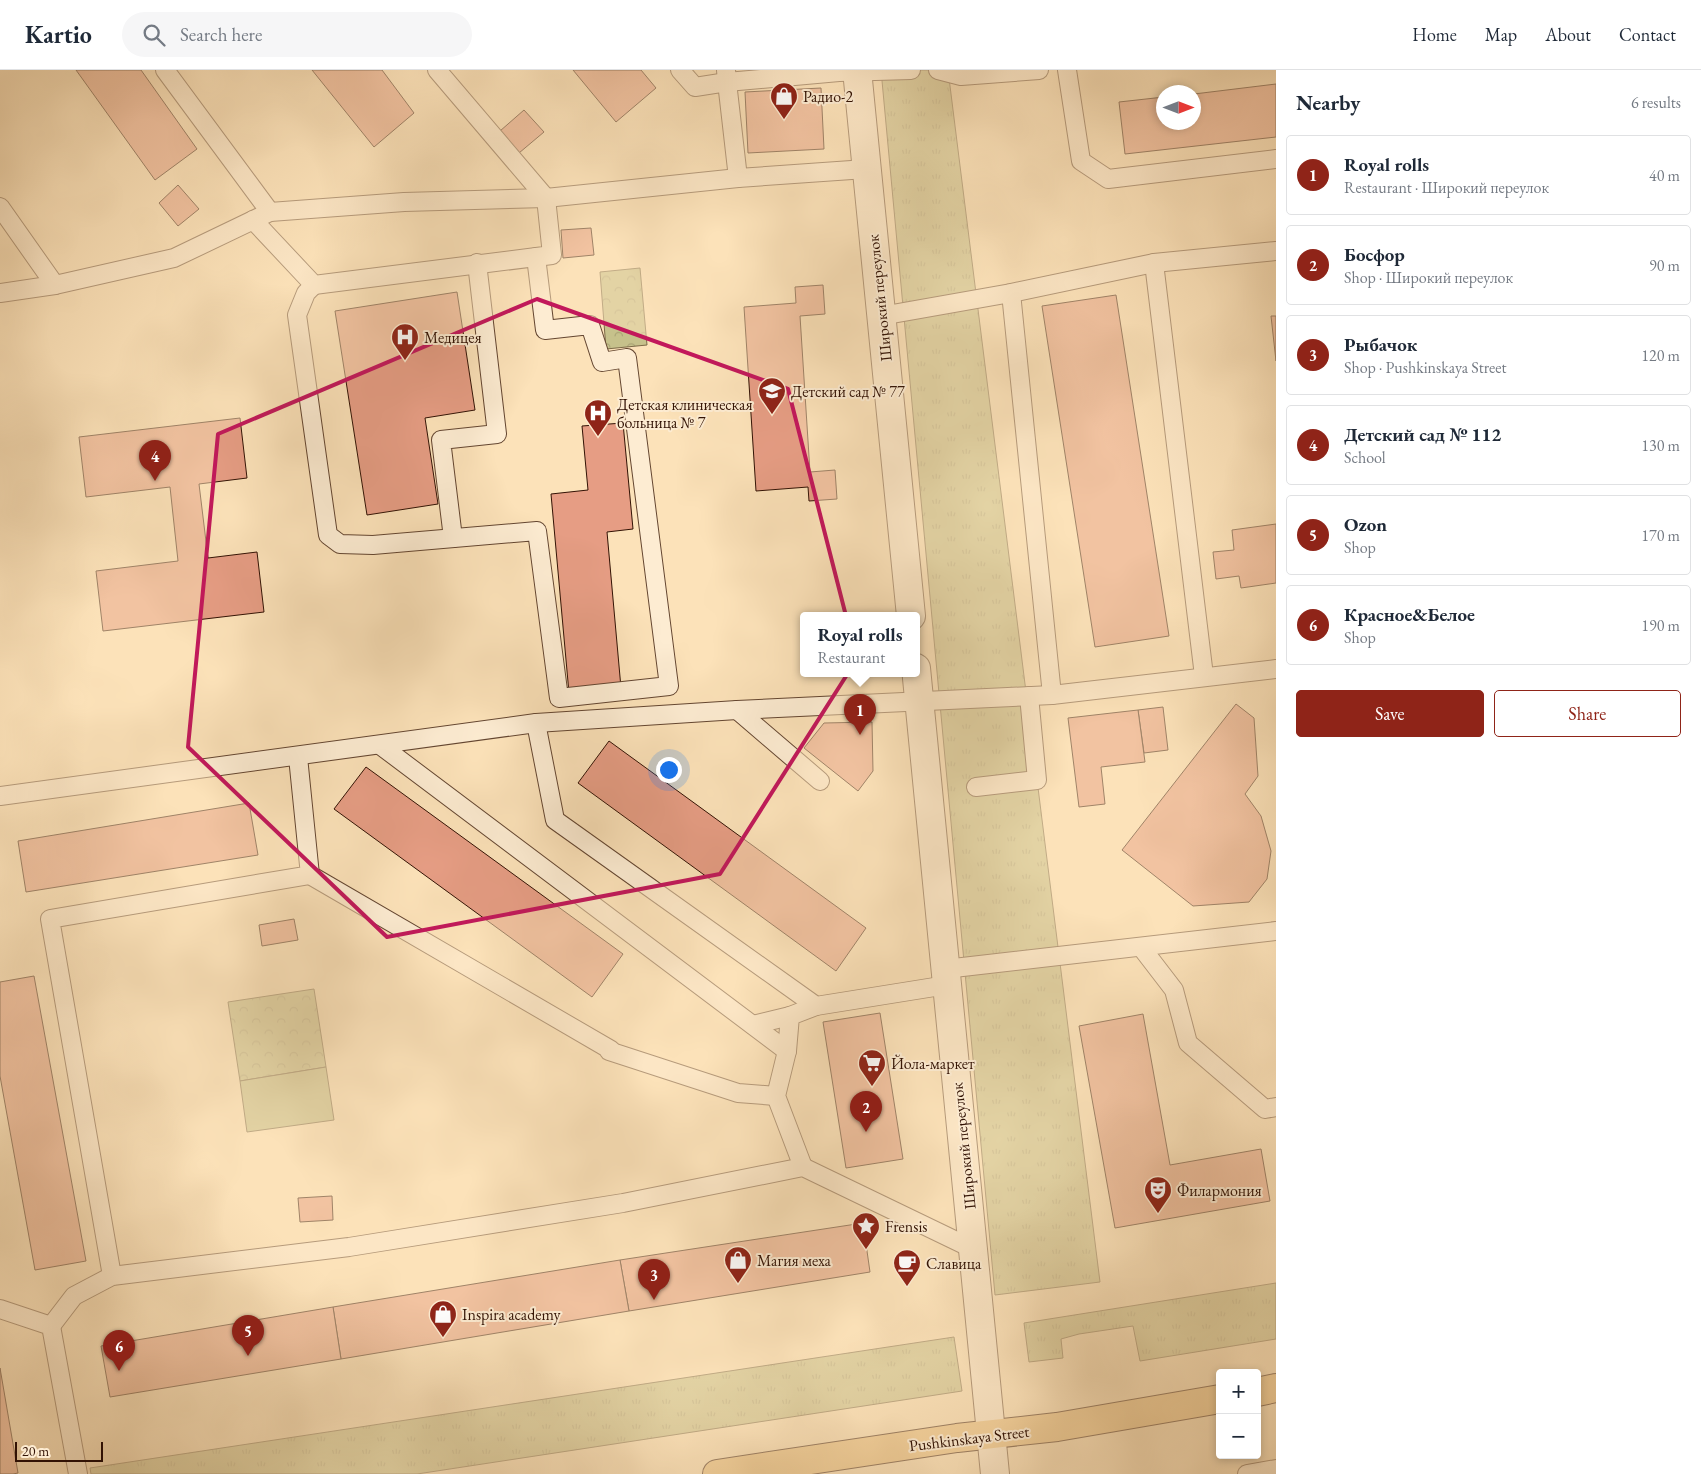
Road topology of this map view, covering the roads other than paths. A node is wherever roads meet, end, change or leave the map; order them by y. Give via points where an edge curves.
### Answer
1 (165, 70) edge
2 (437, 70) edge
3 (680, 70) edge
4 (911, 70) edge
5 (938, 70) edge
6 (1039, 70) edge
7 (1067, 70) edge
8 (857, 71) edge
9 (727, 76) edge
10 (1276, 159) edge
11 (866, 169) junction
12 (738, 178) junction
13 (546, 198) junction
14 (0, 207) edge
15 (270, 212) junction
16 (253, 220) junction
17 (1276, 250) edge
18 (536, 257) junction
19 (477, 263) junction
20 (1154, 263) junction
21 (55, 285) junction
22 (314, 285) junction
23 (0, 293) edge
24 (1011, 294) junction
25 (881, 316) junction
26 (453, 538) junction
27 (911, 612) edge
28 (1276, 669) edge
29 (1204, 676) junction
30 (917, 677) edge
31 (669, 686) junction
32 (1052, 695) junction
33 (1029, 696) junction
34 (920, 701) junction
35 (737, 710) junction
36 (673, 714) junction
37 (536, 723) junction
38 (380, 745) junction
39 (298, 757) junction
40 (820, 780) dead end
41 (976, 787) dead end
42 (0, 796) edge
43 (310, 874) junction
44 (1276, 931) edge
45 (1141, 947) junction
46 (946, 977) junction
47 (816, 1006) junction
48 (790, 1016) junction
49 (753, 1025) junction
50 (787, 1052) junction
51 (776, 1096) junction
52 (1276, 1107) edge
53 (803, 1166) junction
54 (973, 1249) junction
55 (112, 1276) junction
56 (0, 1309) edge
57 (51, 1326) junction
58 (1276, 1388) edge
59 (1261, 1391) edge
60 (1216, 1399) edge
61 (992, 1434) junction
62 (1276, 1469) edge
63 (78, 1474) edge
64 (717, 1474) edge
65 (994, 1474) edge
66 (1248, 1474) edge

1 - 15 lane
2 - 13 lane
3 - 9 lane via 695,87
4 - 8 lane
5 - 6 lane via 961,76
7 - 10 lane via 1081,160 1108,179
8 - 9 lane
8 - 11 street, Широкий переулок
9 - 12 lane
11 - 12 lane
11 - 25 street, Широкий переулок
12 - 13 lane
13 - 15 lane via 404,202
13 - 18 lane via 552,255
14 - 21 lane
15 - 16 lane
16 - 21 lane via 174,258
16 - 22 lane
17 - 20 lane
18 - 19 lane
18 - 31 lane via 544,330 590,325 602,362 627,358
19 - 22 lane
19 - 26 lane via 497,434 442,440
20 - 24 lane
20 - 29 lane
21 - 23 lane
22 - 26 lane via 306,293 297,315 328,535 340,544 373,545
24 - 25 lane
24 - 32 lane
25 - 27 street, Широкий переулок
26 - 31 lane via 537,531 559,698
28 - 29 lane
29 - 32 lane
30 - 34 street, Широкий переулок
31 - 36 lane
32 - 33 lane
33 - 34 lane
33 - 41 lane via 1037,780
34 - 35 lane
34 - 46 street, Широкий переулок
35 - 36 lane
35 - 40 lane
36 - 37 lane
37 - 38 lane
37 - 47 lane via 555,820
38 - 39 lane
38 - 49 lane
39 - 42 lane
39 - 43 lane
43 - 51 lane via 609,1051 738,1093
43 - 55 lane via 50,919
44 - 45 lane
45 - 46 lane
45 - 52 lane via 1174,990 1188,1043 1265,1109
46 - 47 lane
46 - 54 street, Широкий переулок
47 - 48 lane
48 - 49 lane
48 - 50 lane
49 - 50 lane
50 - 51 lane
51 - 53 lane
53 - 54 lane
53 - 55 lane via 623,1203 359,1246
54 - 61 street, Широкий переулок
55 - 57 lane via 74,1296
56 - 57 lane
57 - 63 lane
58 - 59 main road
60 - 61 main road, Pushkinskaya Street via 1057,1427
61 - 64 main road, Pushkinskaya Street
61 - 65 street, Широкий переулок
62 - 66 lane

